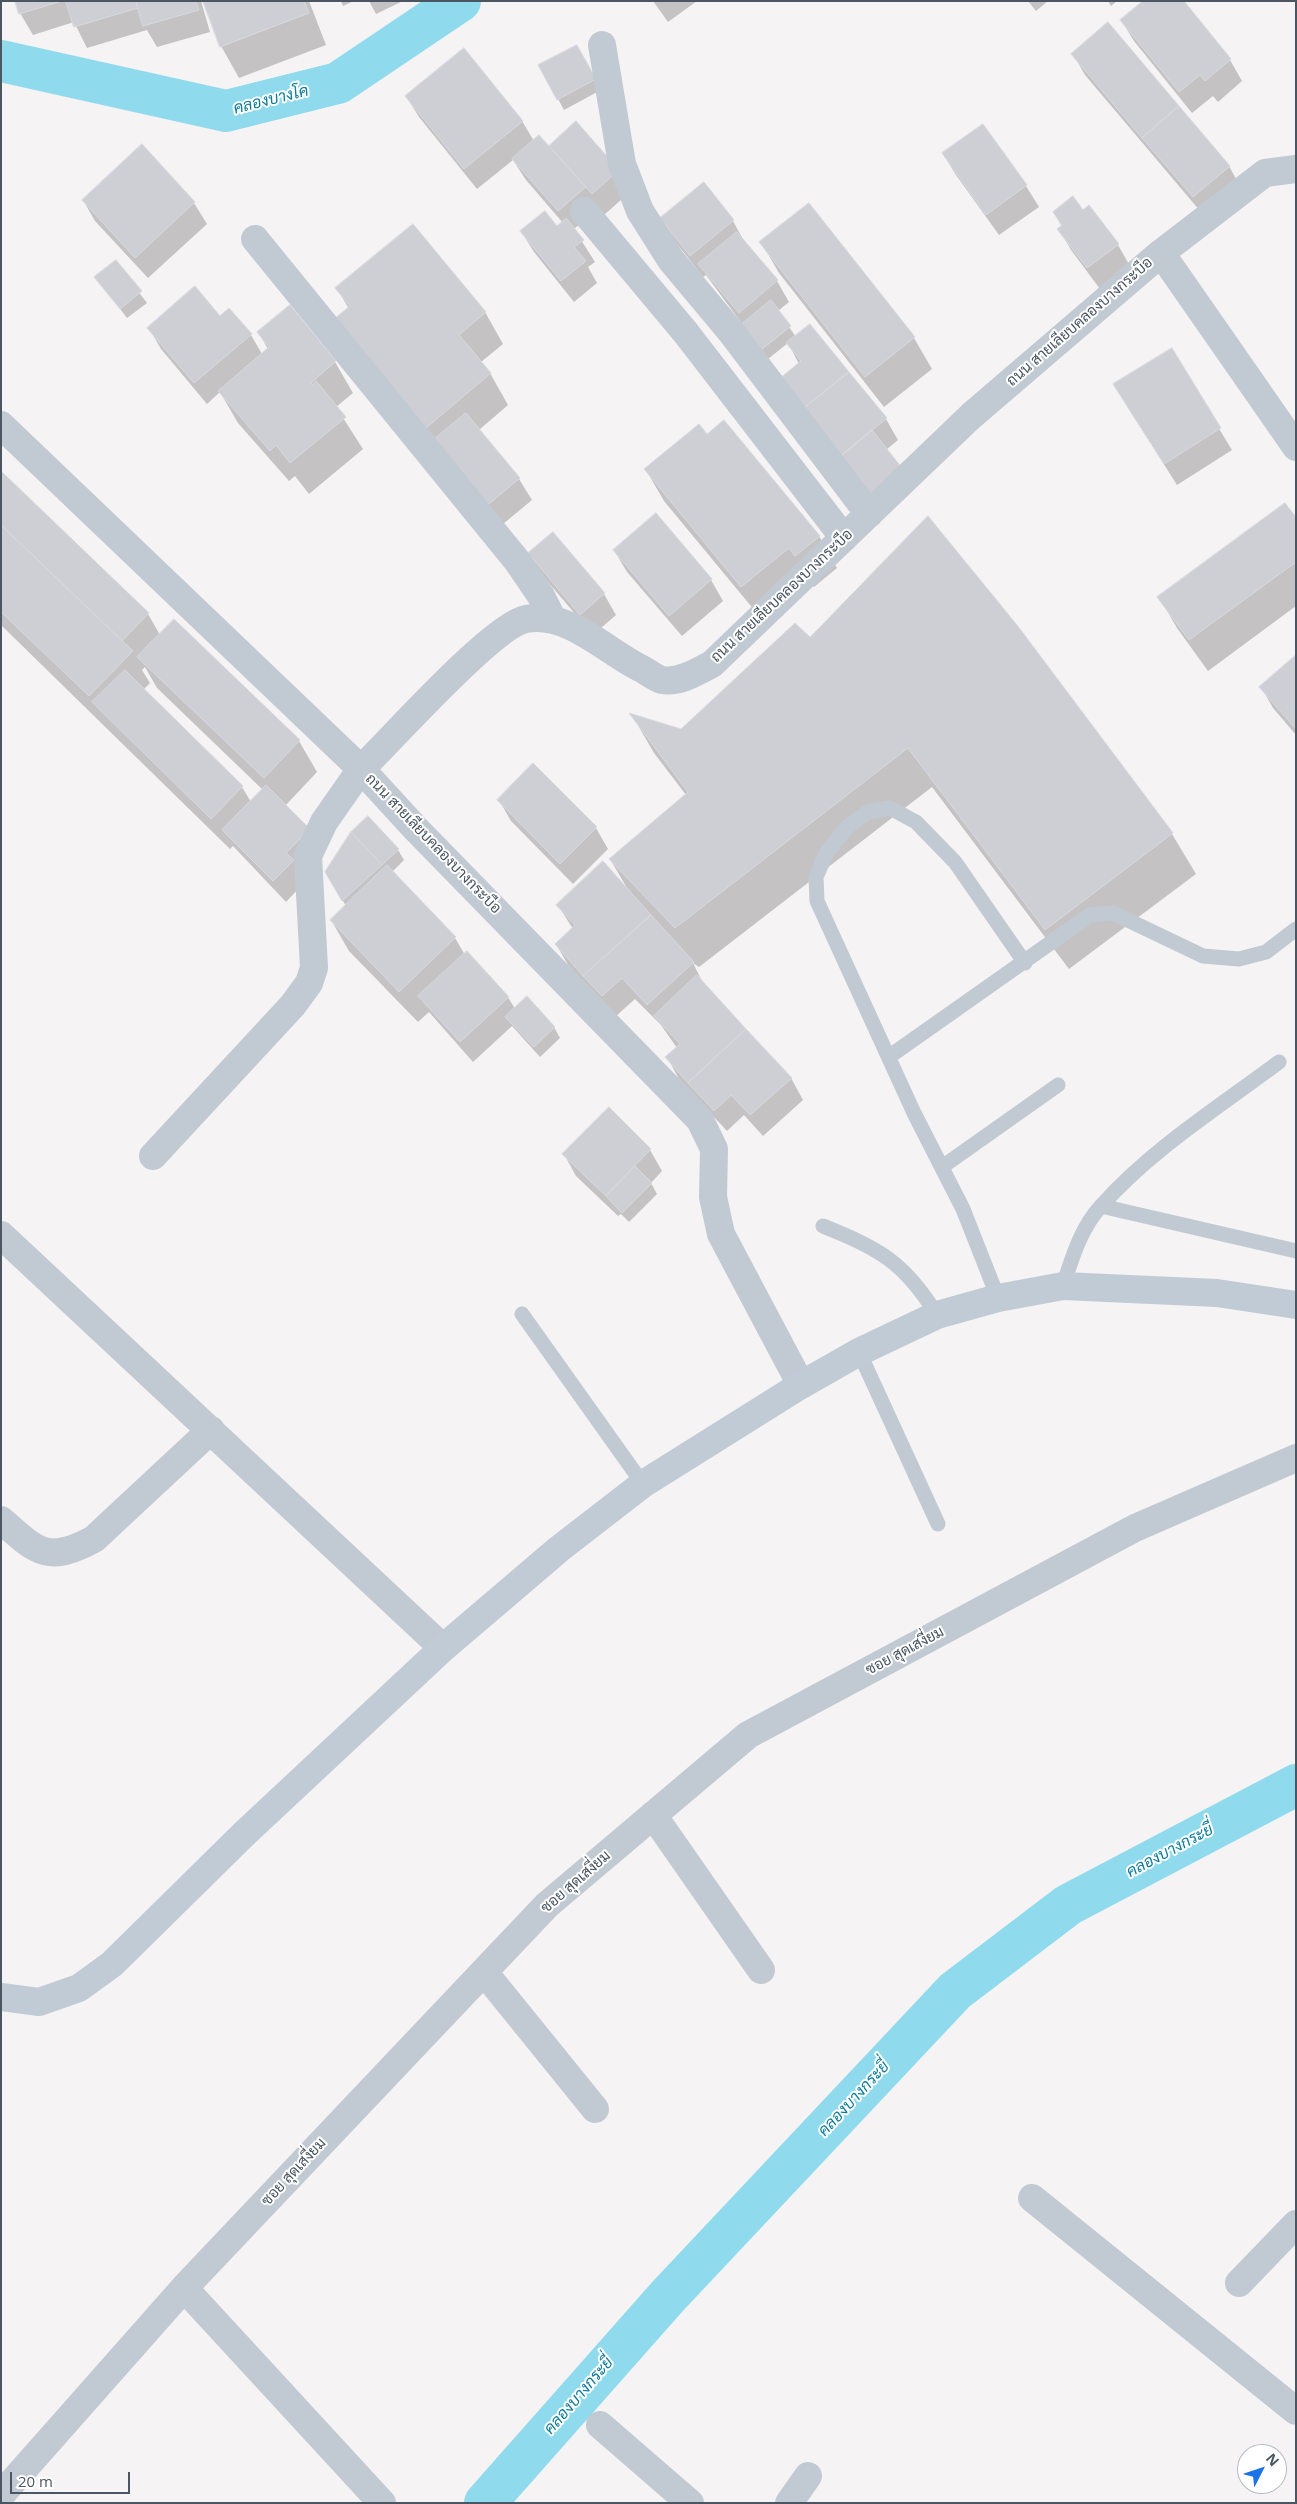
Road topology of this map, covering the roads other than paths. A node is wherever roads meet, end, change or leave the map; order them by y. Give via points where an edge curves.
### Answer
1 (602, 45) dead end
2 (1296, 169) edge
3 (584, 211) dead end
4 (255, 239) dead end
5 (1161, 252) junction
6 (1, 425) edge
7 (1296, 447) edge
8 (869, 514) junction
9 (844, 538) junction
10 (554, 620) junction
11 (361, 769) junction
12 (1296, 929) edge
13 (1025, 962) junction
14 (890, 1056) junction
15 (1279, 1062) dead end
16 (1058, 1085) dead end
17 (153, 1156) dead end
18 (942, 1167) junction
19 (1101, 1206) junction
20 (823, 1226) dead end
21 (1, 1235) edge
22 (1296, 1251) edge
23 (1063, 1286) junction
24 (998, 1298) junction
25 (1296, 1305) edge
26 (522, 1314) dead end
27 (937, 1315) junction
28 (859, 1352) junction
29 (801, 1385) junction
30 (211, 1430) junction
31 (1296, 1458) edge
32 (643, 1484) junction
33 (1, 1520) edge
34 (938, 1524) dead end
35 (443, 1648) junction
36 (653, 1815) junction
37 (761, 1970) dead end
38 (484, 1972) junction
39 (1, 1997) edge
40 (595, 2109) dead end
41 (1032, 2198) dead end
42 (1296, 2224) edge
43 (1239, 2283) dead end
44 (184, 2288) junction
45 (1296, 2411) edge
46 (600, 2425) dead end
47 (808, 2476) dead end
48 (1, 2495) edge
49 (382, 2503) edge
50 (690, 2503) edge
51 (789, 2503) edge

1 - 8 street via 622,164 640,212 671,260 732,333
2 - 5 street, ถนน สายเลียบคลองบางกระบือ via 1265,173
3 - 9 street via 686,332
4 - 10 street via 518,562
5 - 7 street
5 - 8 street, ถนน สายเลียบคลองบางกระบือ via 971,416
6 - 11 street
8 - 9 street, ถนน สายเลียบคลองบางกระบือ
9 - 10 street, ถนน สายเลียบคลองบางกระบือ via 712,664 688,676 662,680 578,630
10 - 11 street, ถนน สายเลียบคลองบางกระบือ via 525,619 502,631
11 - 17 street via 324,822 308,856 314,968 309,984
11 - 29 street, ถนน สายเลียบคลองบางกระบือ via 700,1120 714,1149 713,1197 720,1234
12 - 13 lane via 1266,952 1239,959 1202,956 1114,913 1090,915
13 - 14 lane
13 - 14 lane via 956,862 916,822 890,808 868,812 847,827 826,852 816,877 817,901
14 - 18 lane via 914,1114
15 - 19 lane via 1161,1150
16 - 18 lane
18 - 24 lane via 963,1209
19 - 22 lane
19 - 23 lane via 1076,1245
20 - 27 lane via 865,1243 899,1265 922,1291
21 - 30 street
23 - 24 street
23 - 25 street via 1217,1293
24 - 27 street
26 - 32 lane
27 - 28 street
28 - 29 street
28 - 34 lane
29 - 32 street
30 - 33 street via 94,1538 72,1551 50,1553 29,1545
30 - 35 street
31 - 36 street, ซอย สุดเสงี่ยม via 1135,1528 748,1735
32 - 35 street via 559,1549
35 - 39 street via 244,1834 112,1964 79,1988 39,2002
36 - 37 street
36 - 38 street, ซอย สุดเสงี่ยม via 547,1905
38 - 40 street
38 - 44 street, ซอย สุดเสงี่ยม
41 - 45 street
42 - 43 street
44 - 48 street, ซอย สุดเสงี่ยม
44 - 49 street
46 - 50 street
47 - 51 street

